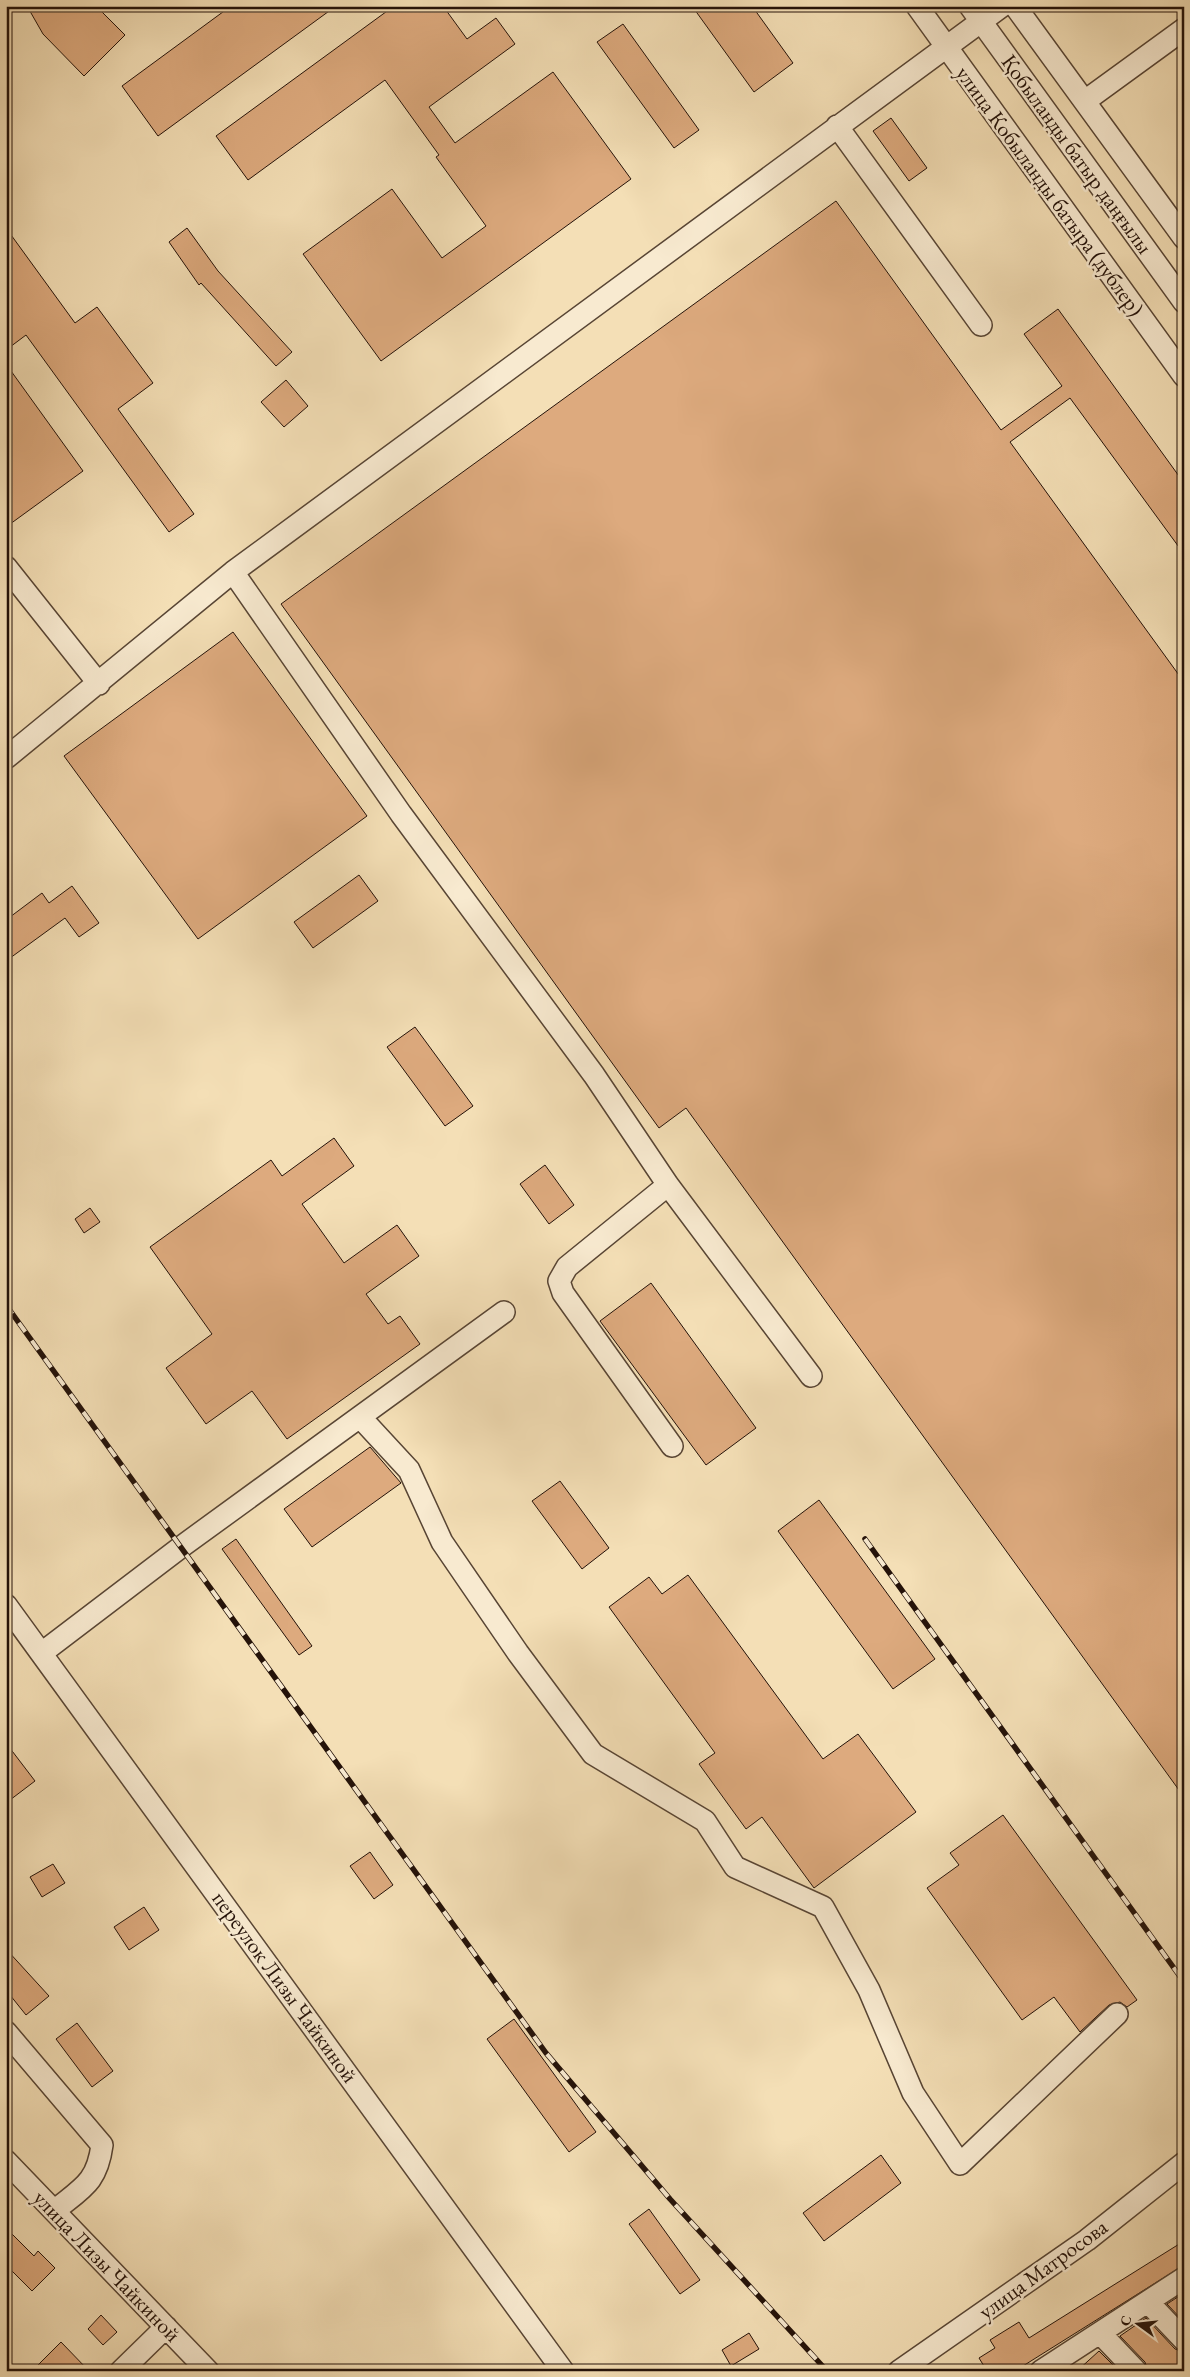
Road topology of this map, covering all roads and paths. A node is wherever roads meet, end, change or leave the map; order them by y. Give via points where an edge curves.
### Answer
1 (918, 6) edge
2 (1002, 6) edge
3 (1015, 6) edge
4 (976, 14) edge
5 (1184, 29) edge
6 (946, 47) junction
7 (1085, 101) junction
8 (837, 126) junction
9 (1184, 238) edge
10 (1184, 302) edge
11 (981, 326) dead end
12 (1184, 376) edge
13 (6, 567) edge
14 (233, 572) junction
15 (99, 684) junction
16 (6, 758) edge
17 (668, 1185) junction
18 (504, 1312) dead end
19 (811, 1376) dead end
20 (360, 1417) junction
21 (672, 1446) dead end
22 (6, 1604) edge
23 (42, 1652) junction
24 (1117, 2014) dead end
25 (6, 2032) edge
26 (6, 2162) edge
27 (1184, 2163) edge
28 (54, 2211) junction
29 (1184, 2278) edge
30 (1148, 2302) junction
31 (166, 2327) junction
32 (1100, 2333) junction
33 (1184, 2340) edge
34 (911, 2367) edge
35 (1051, 2368) edge
36 (121, 2371) edge
37 (208, 2371) edge
38 (563, 2371) edge
39 (1136, 2371) edge

1 - 6 street, улица Кобыланды батыра (дублер)
2 - 4 street
3 - 7 street, Қобыланды батыр даңғылы
4 - 6 street
4 - 10 street, Қобыланды батыр даңғылы
5 - 7 street
6 - 8 street
6 - 12 street, улица Кобыланды батыра (дублер)
7 - 9 street, Қобыланды батыр даңғылы
8 - 11 street
8 - 14 street
13 - 15 street
14 - 15 street
14 - 17 street via 401,814 594,1075
15 - 16 street
17 - 19 street
17 - 21 street via 567,1267 560,1281 563,1293
18 - 20 street
20 - 23 street
20 - 24 street via 409,1470 442,1542 592,1754 705,1821 735,1868 822,1907 869,1990 912,2093 960,2164
22 - 23 street, переулок Лизы Чайкиной
23 - 38 street, переулок Лизы Чайкиной
25 - 28 street via 102,2145 100,2164 91,2181
26 - 28 street, улица Лизы Чайкиной
27 - 34 street, улица Матросова via 1087,2240
28 - 31 street, улица Лизы Чайкиной
29 - 30 street
30 - 32 street
30 - 33 street
31 - 36 street
31 - 37 street, улица Лизы Чайкиной
32 - 35 street
32 - 39 street

